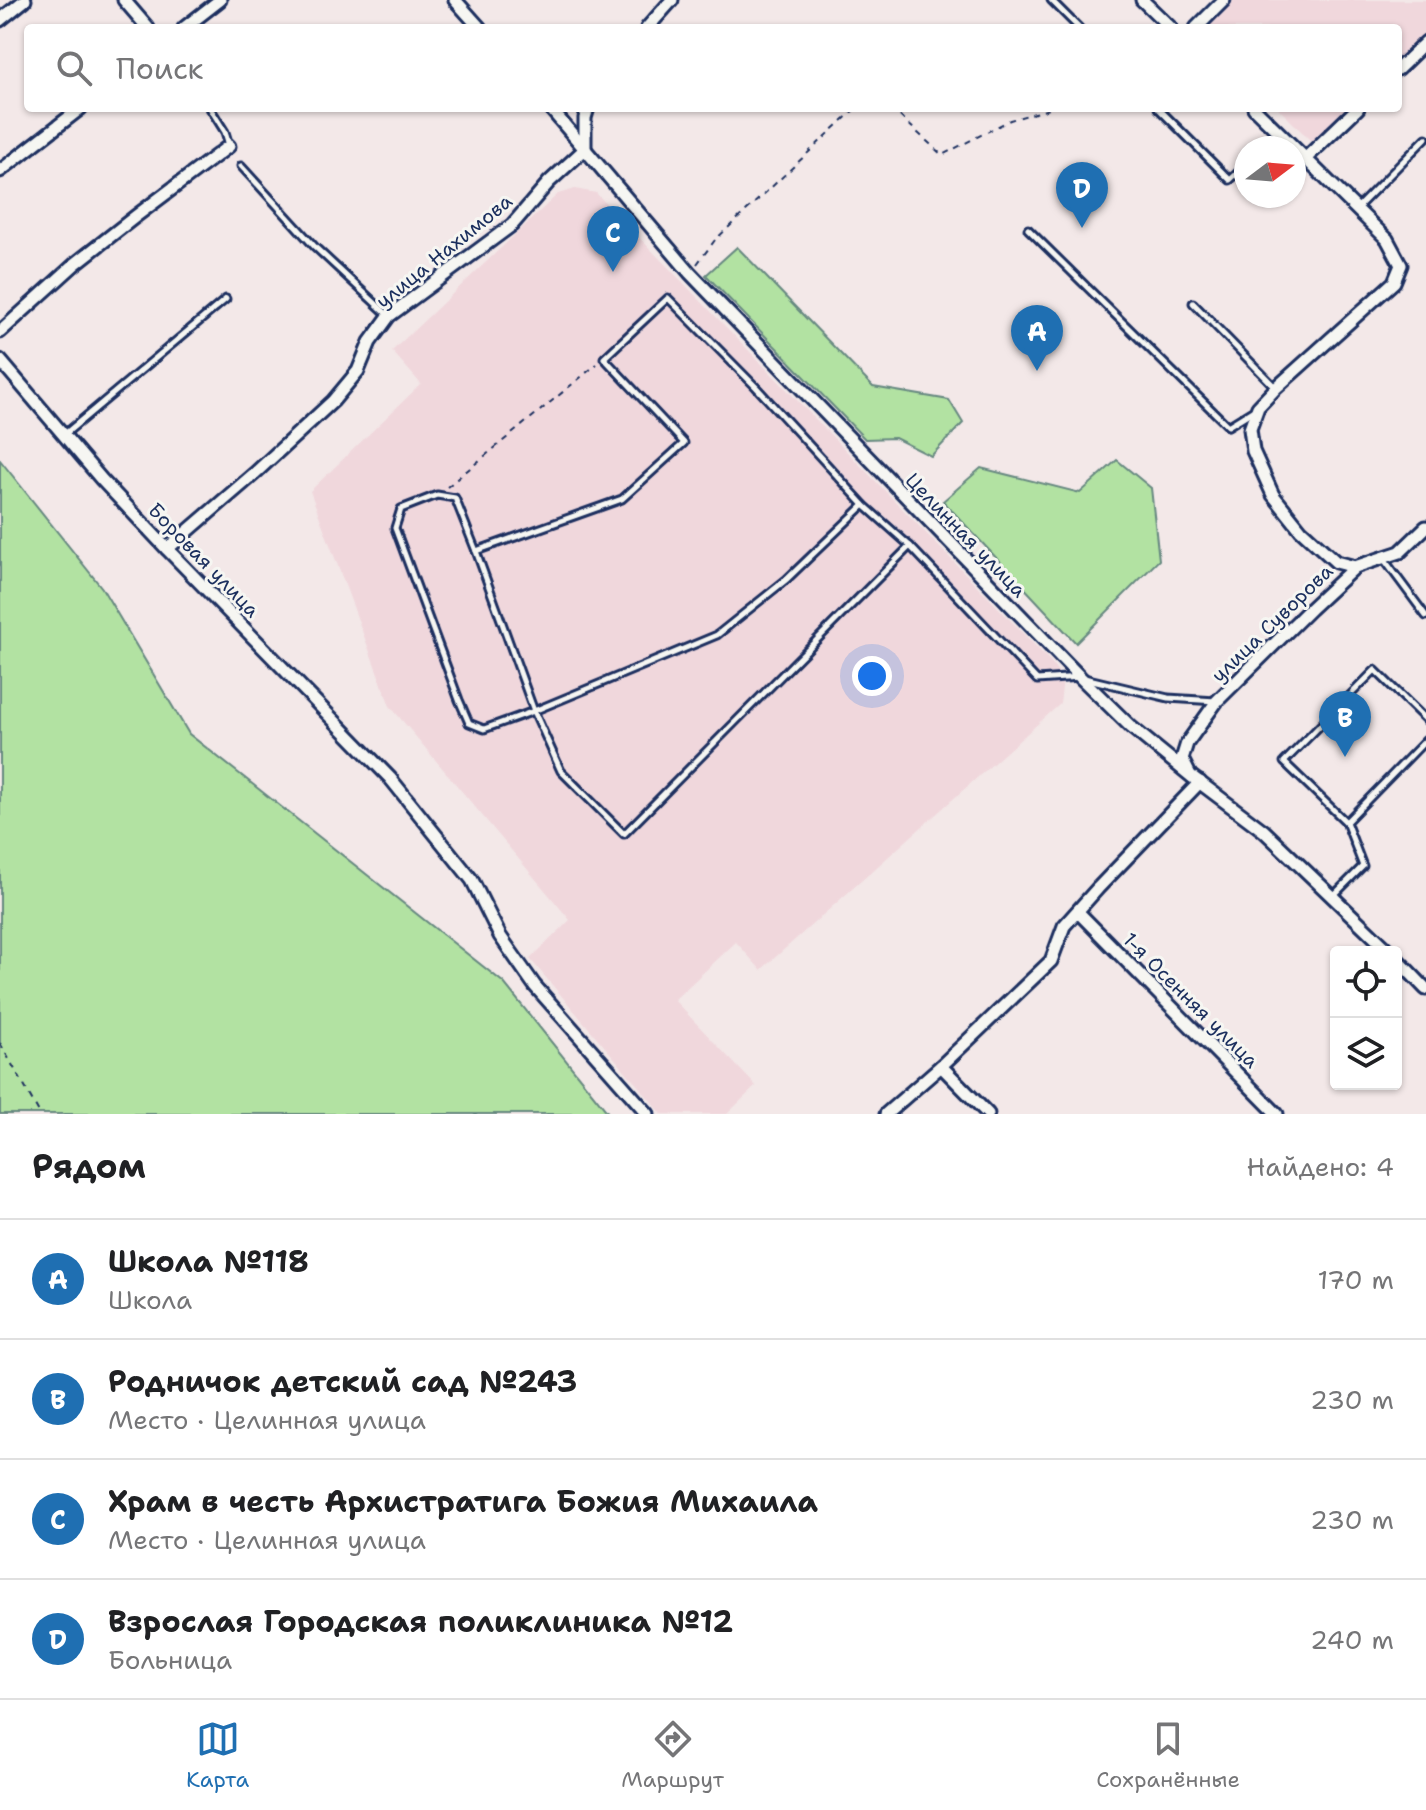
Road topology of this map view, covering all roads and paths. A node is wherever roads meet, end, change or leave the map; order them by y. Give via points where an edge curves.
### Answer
1 (25, 0) edge
2 (124, 0) edge
3 (220, 0) edge
4 (455, 0) edge
5 (672, 0) edge
6 (1051, 0) edge
7 (1142, 0) edge
8 (1224, 0) edge
9 (0, 20) edge
10 (145, 24) edge
11 (189, 24) edge
12 (476, 24) edge
13 (651, 24) edge
14 (1075, 24) edge
15 (1167, 24) edge
16 (1200, 24) edge
17 (1426, 42) edge
18 (1402, 65) edge
19 (76, 112) edge
20 (212, 112) edge
21 (553, 112) edge
22 (587, 112) edge
23 (852, 112) edge
24 (895, 112) edge
25 (1039, 112) edge
26 (1162, 112) edge
27 (1258, 112) edge
28 (1354, 112) edge
29 (1279, 132) junction
30 (1275, 136) edge
31 (1283, 136) edge
32 (1426, 138) edge
33 (229, 146) joint
34 (585, 149) junction
35 (1306, 158) joint
36 (241, 166) dead end
37 (0, 171) edge
38 (1234, 176) edge
39 (1357, 208) junction
40 (1028, 229) dead end
41 (690, 273) junction
42 (226, 299) dead end
43 (1193, 303) dead end
44 (389, 316) junction
45 (0, 332) edge
46 (604, 358) junction
47 (0, 360) edge
48 (1276, 388) junction
49 (1258, 407) junction
50 (64, 434) junction
51 (437, 495) junction
52 (864, 505) junction
53 (1426, 527) edge
54 (910, 546) junction
55 (167, 549) junction
56 (476, 551) junction
57 (1383, 558) junction
58 (1355, 567) junction
59 (1426, 616) edge
60 (1080, 677) junction
61 (1217, 701) junction
62 (534, 711) junction
63 (1426, 720) edge
64 (1426, 740) edge
65 (1195, 779) junction
66 (1346, 822) junction
67 (1332, 897) junction
68 (1078, 912) junction
69 (1384, 946) edge
70 (1402, 964) edge
71 (1426, 989) edge
72 (0, 1043) edge
73 (941, 1066) junction
74 (40, 1114) edge
75 (648, 1114) edge
76 (886, 1114) edge
77 (988, 1114) edge
78 (1277, 1114) edge

1 - 9 street
2 - 10 street
3 - 11 street
4 - 12 street
5 - 13 street
6 - 14 lane
7 - 15 street
8 - 16 street
17 - 18 street
19 - 37 street
20 - 33 lane
21 - 34 street, Целинная улица
22 - 34 street
23 - 41 path via 715,240
24 - 25 path via 942,155 1010,120
26 - 38 lane via 1230,180
27 - 29 street
28 - 35 street
29 - 30 lane
29 - 31 street
32 - 39 lane
33 - 45 street via 75,264
34 - 41 street, Целинная улица
34 - 44 street, улица Нахимова via 512,225
35 - 39 street
36 - 44 lane via 315,247
39 - 48 street via 1387,239 1401,265 1394,282
40 - 49 lane via 1228,426
41 - 60 street, Целинная улица
42 - 50 lane
43 - 48 lane
44 - 55 street, улица Нахимова via 358,371 333,401
46 - 51 path
46 - 52 lane via 668,298
46 - 56 lane via 684,443 622,499
47 - 50 street, Боровая улица
48 - 49 street
49 - 58 street via 1250,429 1253,451 1273,495 1336,562
50 - 55 street, Боровая улица
51 - 56 lane via 455,498
51 - 62 lane via 401,509 395,528 469,723 484,729
52 - 54 lane
52 - 62 lane via 787,579 717,635
53 - 57 street, улица Суворова via 1400,552
54 - 60 lane via 1037,680
54 - 62 lane via 624,834 561,771
55 - 75 street, Боровая улица via 390,778 472,880 500,936 535,986
56 - 62 lane
57 - 58 street, улица Суворова
57 - 59 lane
58 - 61 street, улица Суворова
60 - 61 lane via 1168,698
60 - 65 street, Целинная улица
61 - 65 street, улица Суворова via 1182,759
63 - 66 lane via 1375,670 1284,762
64 - 66 lane
65 - 67 street, Целинная улица via 1264,831
65 - 68 street
66 - 67 lane via 1363,866
67 - 69 street, Целинная улица
68 - 73 street via 1064,926 1051,961
68 - 78 street, 1-я Осенняя улица
70 - 71 street
72 - 74 path
73 - 76 street
73 - 77 street

